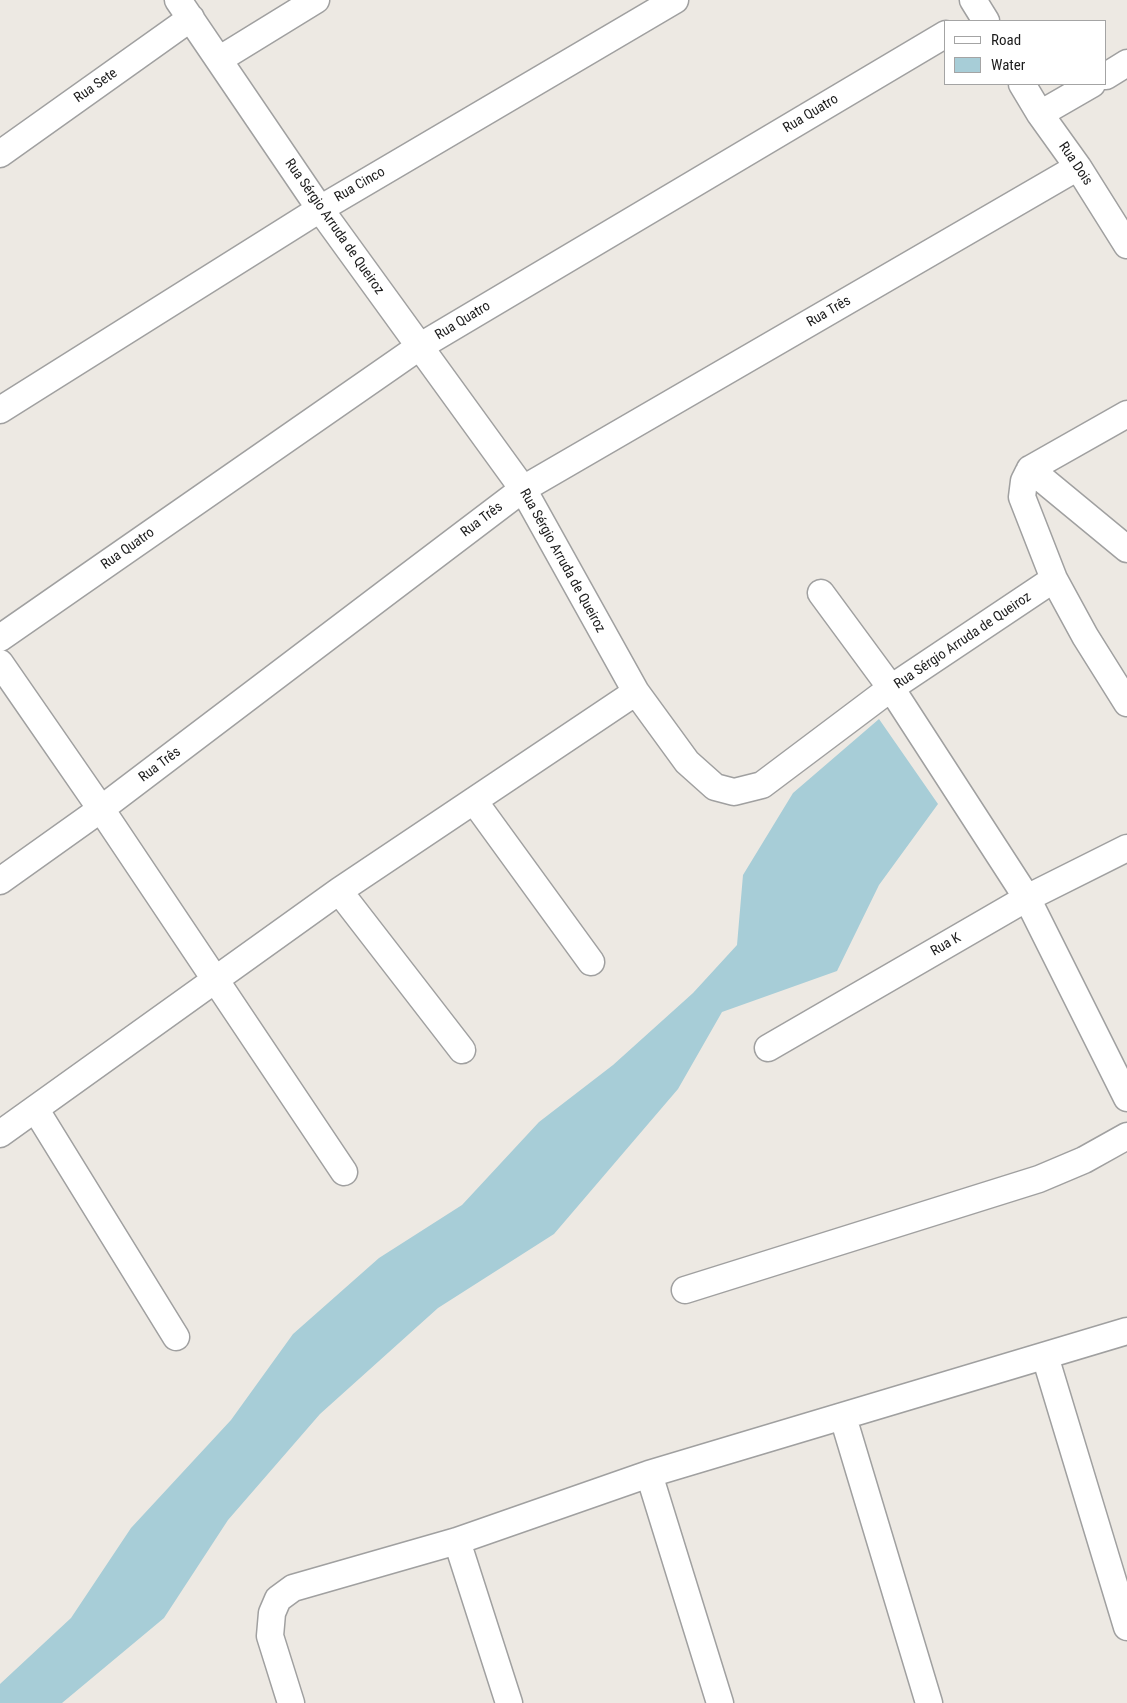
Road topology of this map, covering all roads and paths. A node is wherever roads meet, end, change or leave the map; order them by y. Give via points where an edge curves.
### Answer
1 (316, 0) edge
2 (675, 0) edge
3 (185, 9) edge
4 (944, 35) edge
5 (220, 59) junction
6 (1127, 63) edge
7 (1107, 75) edge
8 (1023, 85) edge
9 (1090, 85) edge
10 (1040, 114) junction
11 (0, 154) edge
12 (1078, 167) junction
13 (320, 209) junction
14 (1127, 245) edge
15 (419, 346) junction
16 (0, 410) edge
17 (1127, 414) edge
18 (1030, 469) junction
19 (523, 489) junction
20 (1127, 549) edge
21 (1054, 579) junction
22 (821, 593) dead end
23 (0, 638) edge
24 (0, 663) edge
25 (891, 688) junction
26 (636, 692) junction
27 (1127, 703) edge
28 (474, 801) junction
29 (101, 809) junction
30 (1127, 848) edge
31 (0, 881) edge
32 (339, 891) junction
33 (1027, 898) junction
34 (591, 962) dead end
35 (216, 980) junction
36 (768, 1048) dead end
37 (462, 1050) dead end
38 (1127, 1098) edge
39 (36, 1110) junction
40 (0, 1134) edge
41 (1127, 1136) edge
42 (344, 1172) dead end
43 (685, 1290) dead end
44 (1127, 1332) edge
45 (176, 1337) dead end
46 (1044, 1356) junction
47 (843, 1417) junction
48 (649, 1474) junction
49 (456, 1541) junction
50 (1127, 1627) edge
51 (291, 1703) edge
52 (509, 1703) edge
53 (720, 1703) edge
54 (929, 1703) edge

1 - 5 street
2 - 13 street, Rua Cinco
3 - 5 street, Rua Sérgio Arruda de Queiroz
3 - 11 street, Rua Sete
4 - 15 street, Rua Quatro
5 - 13 street, Rua Sérgio Arruda de Queiroz
6 - 7 street
8 - 10 street, Rua Dois
9 - 10 street
10 - 12 street, Rua Dois
12 - 14 street, Rua Dois
12 - 19 street, Rua Três
13 - 15 street, Rua Sérgio Arruda de Queiroz
13 - 16 street, Rua Cinco
15 - 19 street, Rua Sérgio Arruda de Queiroz
15 - 23 street, Rua Quatro
17 - 18 street
18 - 20 street
18 - 21 street via 1022,497
19 - 26 street, Rua Sérgio Arruda de Queiroz
19 - 29 street, Rua Três
21 - 25 street, Rua Sérgio Arruda de Queiroz
21 - 27 street
22 - 25 street
24 - 29 street
25 - 26 street, Rua Sérgio Arruda de Queiroz via 762,785 734,792 714,787 686,762
25 - 33 street
26 - 28 street
28 - 32 street
28 - 34 street
29 - 31 street, Rua Três
29 - 35 street
30 - 33 street, Rua K
32 - 35 street
32 - 37 street
33 - 36 street, Rua K
33 - 38 street
35 - 39 street
35 - 42 street
39 - 40 street
39 - 45 street
41 - 43 street via 1040,1179
44 - 46 street
46 - 47 street
46 - 50 street
47 - 48 street
47 - 54 street
48 - 49 street
48 - 53 street
49 - 51 street via 293,1588 278,1599 272,1613 270,1636
49 - 52 street

